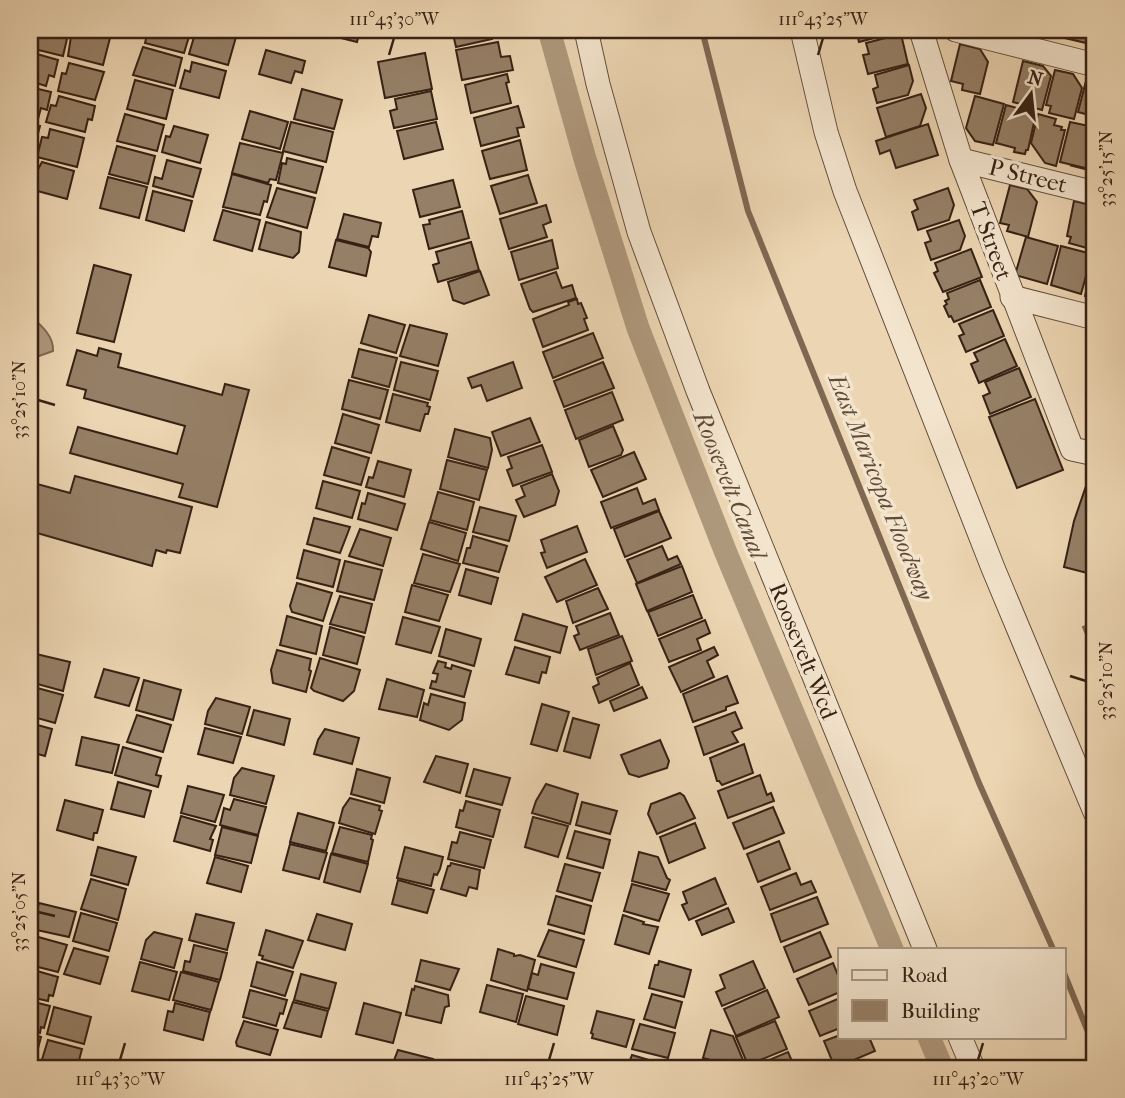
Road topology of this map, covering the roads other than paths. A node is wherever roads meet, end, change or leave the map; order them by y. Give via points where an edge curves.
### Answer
1 (586, 30) edge
2 (802, 30) edge
3 (921, 30) edge
4 (956, 30) edge
5 (1095, 65) edge
6 (961, 160) junction
7 (1095, 193) edge
8 (1012, 297) junction
9 (1095, 318) edge
10 (1095, 454) edge
11 (1095, 811) edge
12 (925, 948) edge
13 (960, 1038) edge
14 (973, 1068) edge

1 - 12 street, Roosevelt Wcd via 639,232 703,403
2 - 11 street via 826,132 869,255
3 - 6 street, T Street
4 - 5 street
6 - 7 street, P Street
6 - 8 street, T Street
8 - 9 street
8 - 10 street, T Street via 1072,449
13 - 14 street

